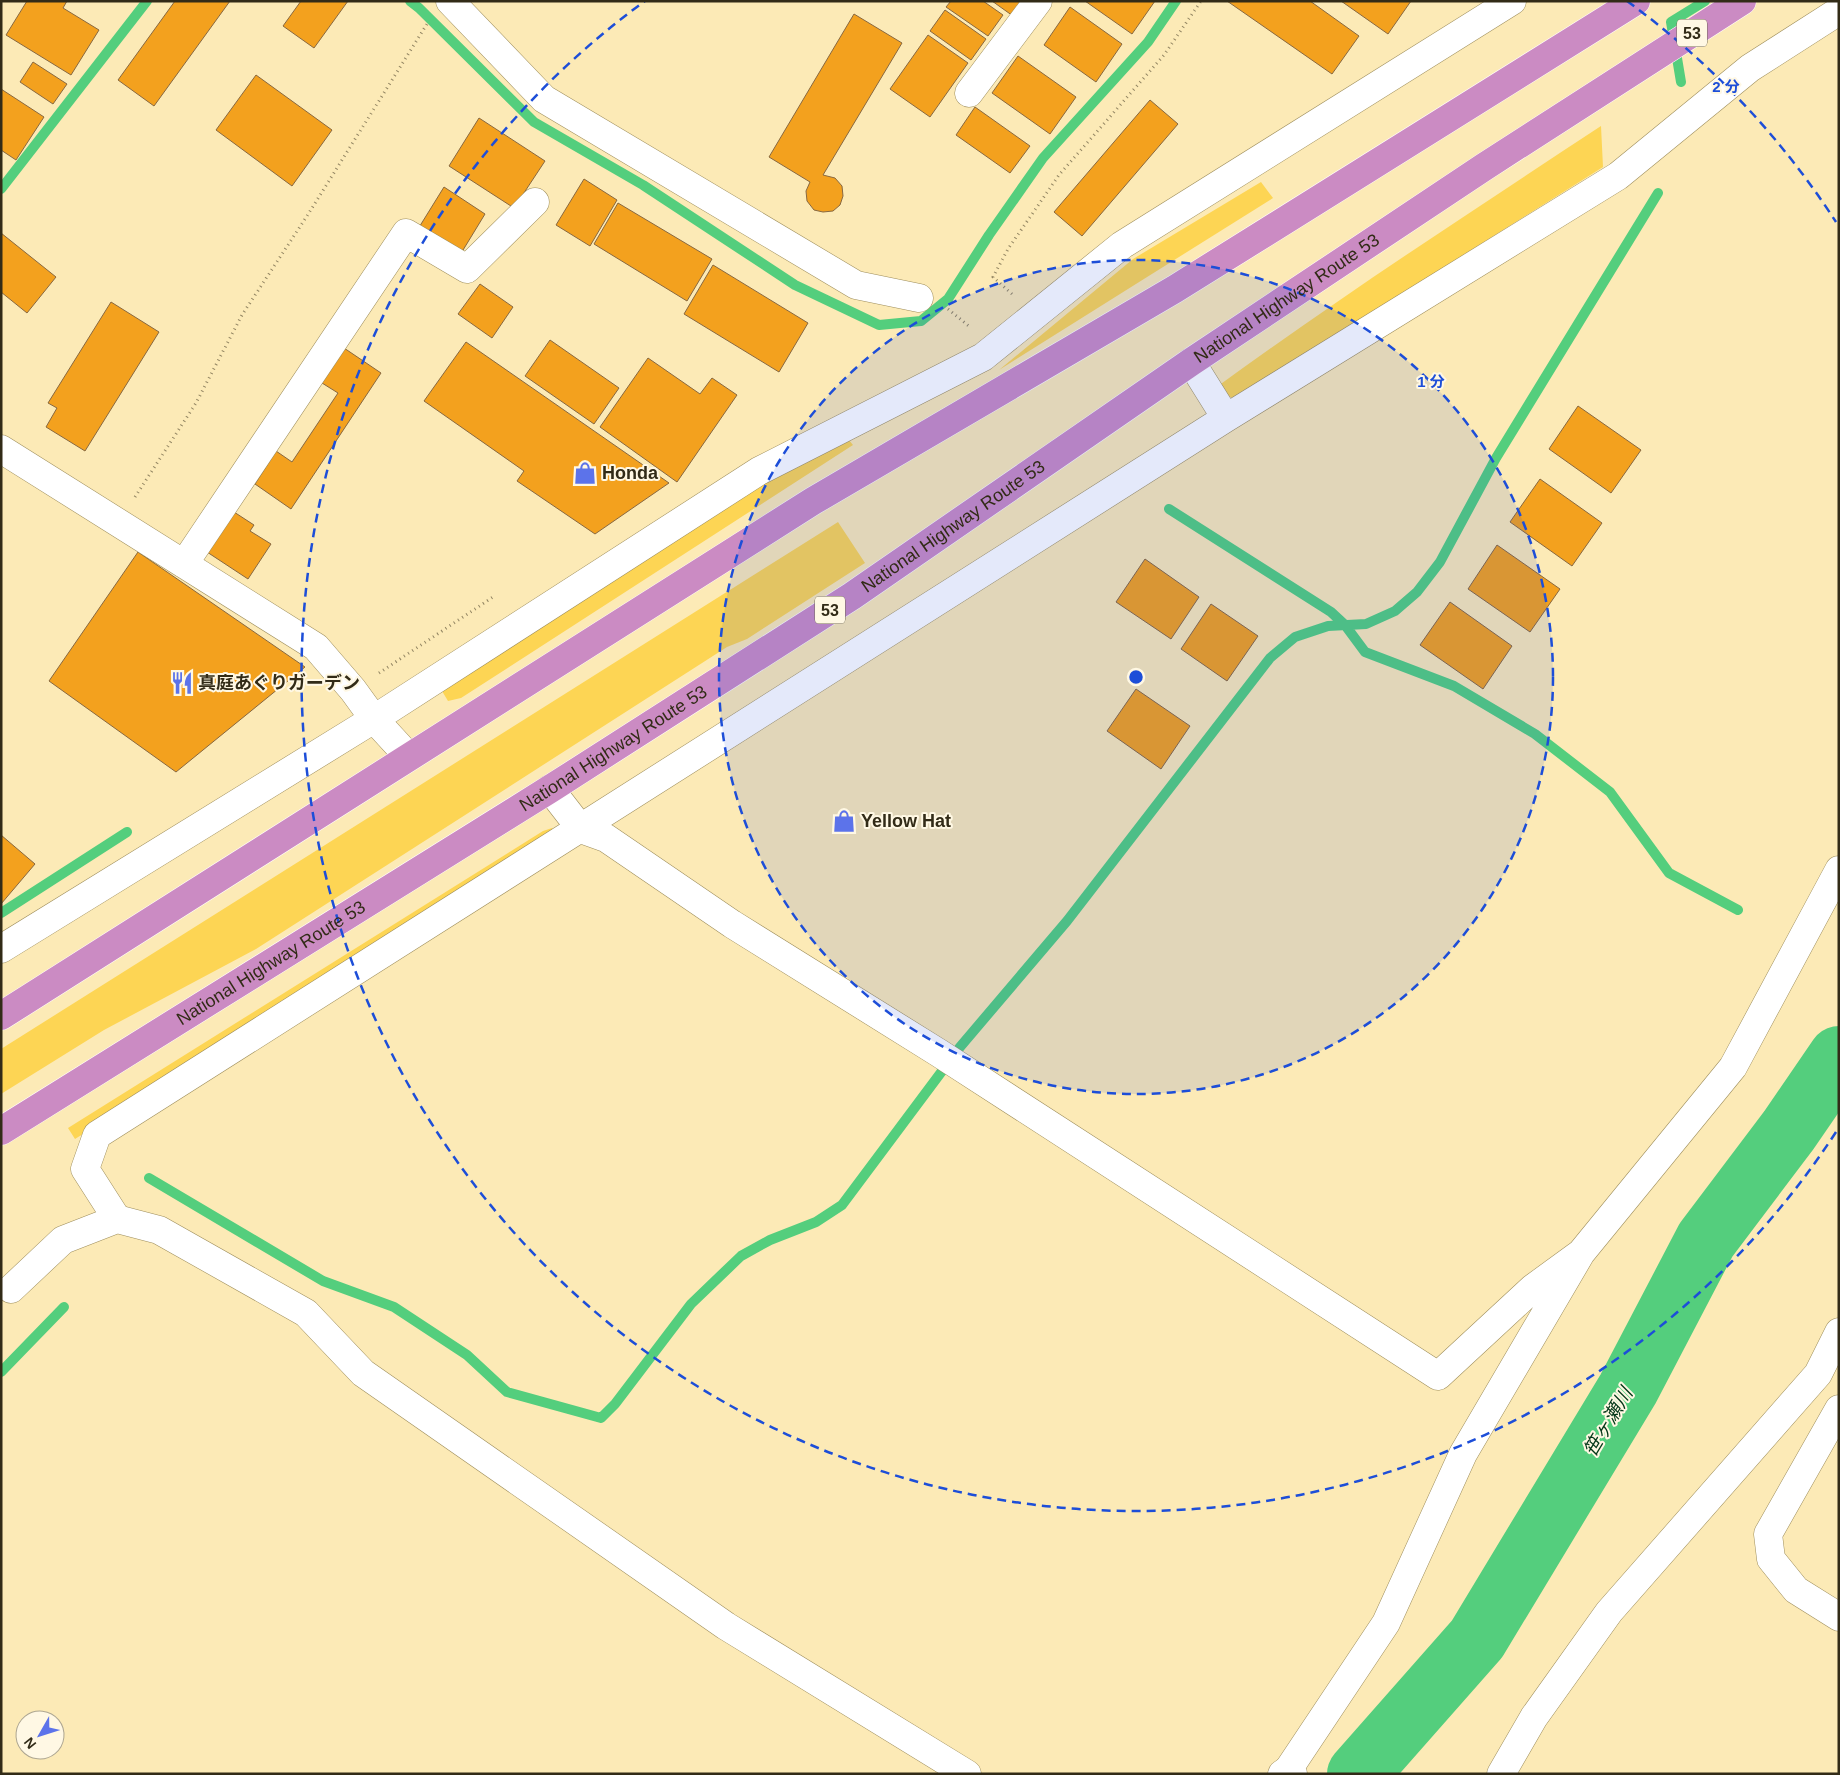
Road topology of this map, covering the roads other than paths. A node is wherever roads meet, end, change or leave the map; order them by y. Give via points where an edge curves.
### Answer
1 (450, 1) edge
2 (1038, 1) edge
3 (1512, 1) edge
4 (1636, 1) edge
5 (1742, 1) edge
6 (1839, 12) edge
7 (969, 93) dead end
8 (535, 202) dead end
9 (919, 298) dead end
10 (1191, 362) junction
11 (1226, 418) junction
12 (1, 449) edge
13 (184, 564) junction
14 (374, 719) junction
15 (408, 756) junction
16 (550, 789) junction
17 (581, 829) junction
18 (1839, 870) edge
19 (1, 950) edge
20 (1, 1016) edge
21 (1, 1131) edge
22 (116, 1219) junction
23 (1581, 1253) junction
24 (5, 1289) edge
25 (1839, 1332) edge
26 (1839, 1409) edge
27 (1839, 1617) edge
28 (1288, 1772) edge
29 (967, 1774) edge
30 (1501, 1774) edge

1 - 9 street via 544,99 856,286
2 - 7 street
3 - 14 street via 1122,245 983,357 759,471
4 - 15 highway via 1175,289 813,501
5 - 10 highway, National Highway Route 53 / 53 via 1484,167
6 - 11 street via 1750,68 1618,176
8 - 13 street via 467,269 406,233
10 - 11 street
10 - 16 highway, National Highway Route 53 / 53 via 852,596
11 - 17 street
12 - 13 street
13 - 14 street via 316,647
14 - 15 street
14 - 19 street
15 - 20 highway
16 - 17 street
16 - 21 highway, National Highway Route 53 / 53
17 - 22 street via 97,1135 85,1169
17 - 23 street via 606,838 732,924 1438,1376 1533,1288
18 - 23 street via 1733,1067
22 - 24 street via 63,1240
22 - 29 street via 160,1230 306,1313 363,1372 726,1626
23 - 28 street via 1463,1454 1386,1623
25 - 30 street via 1818,1374 1609,1612 1534,1717
26 - 27 street via 1768,1534 1771,1559 1796,1590

